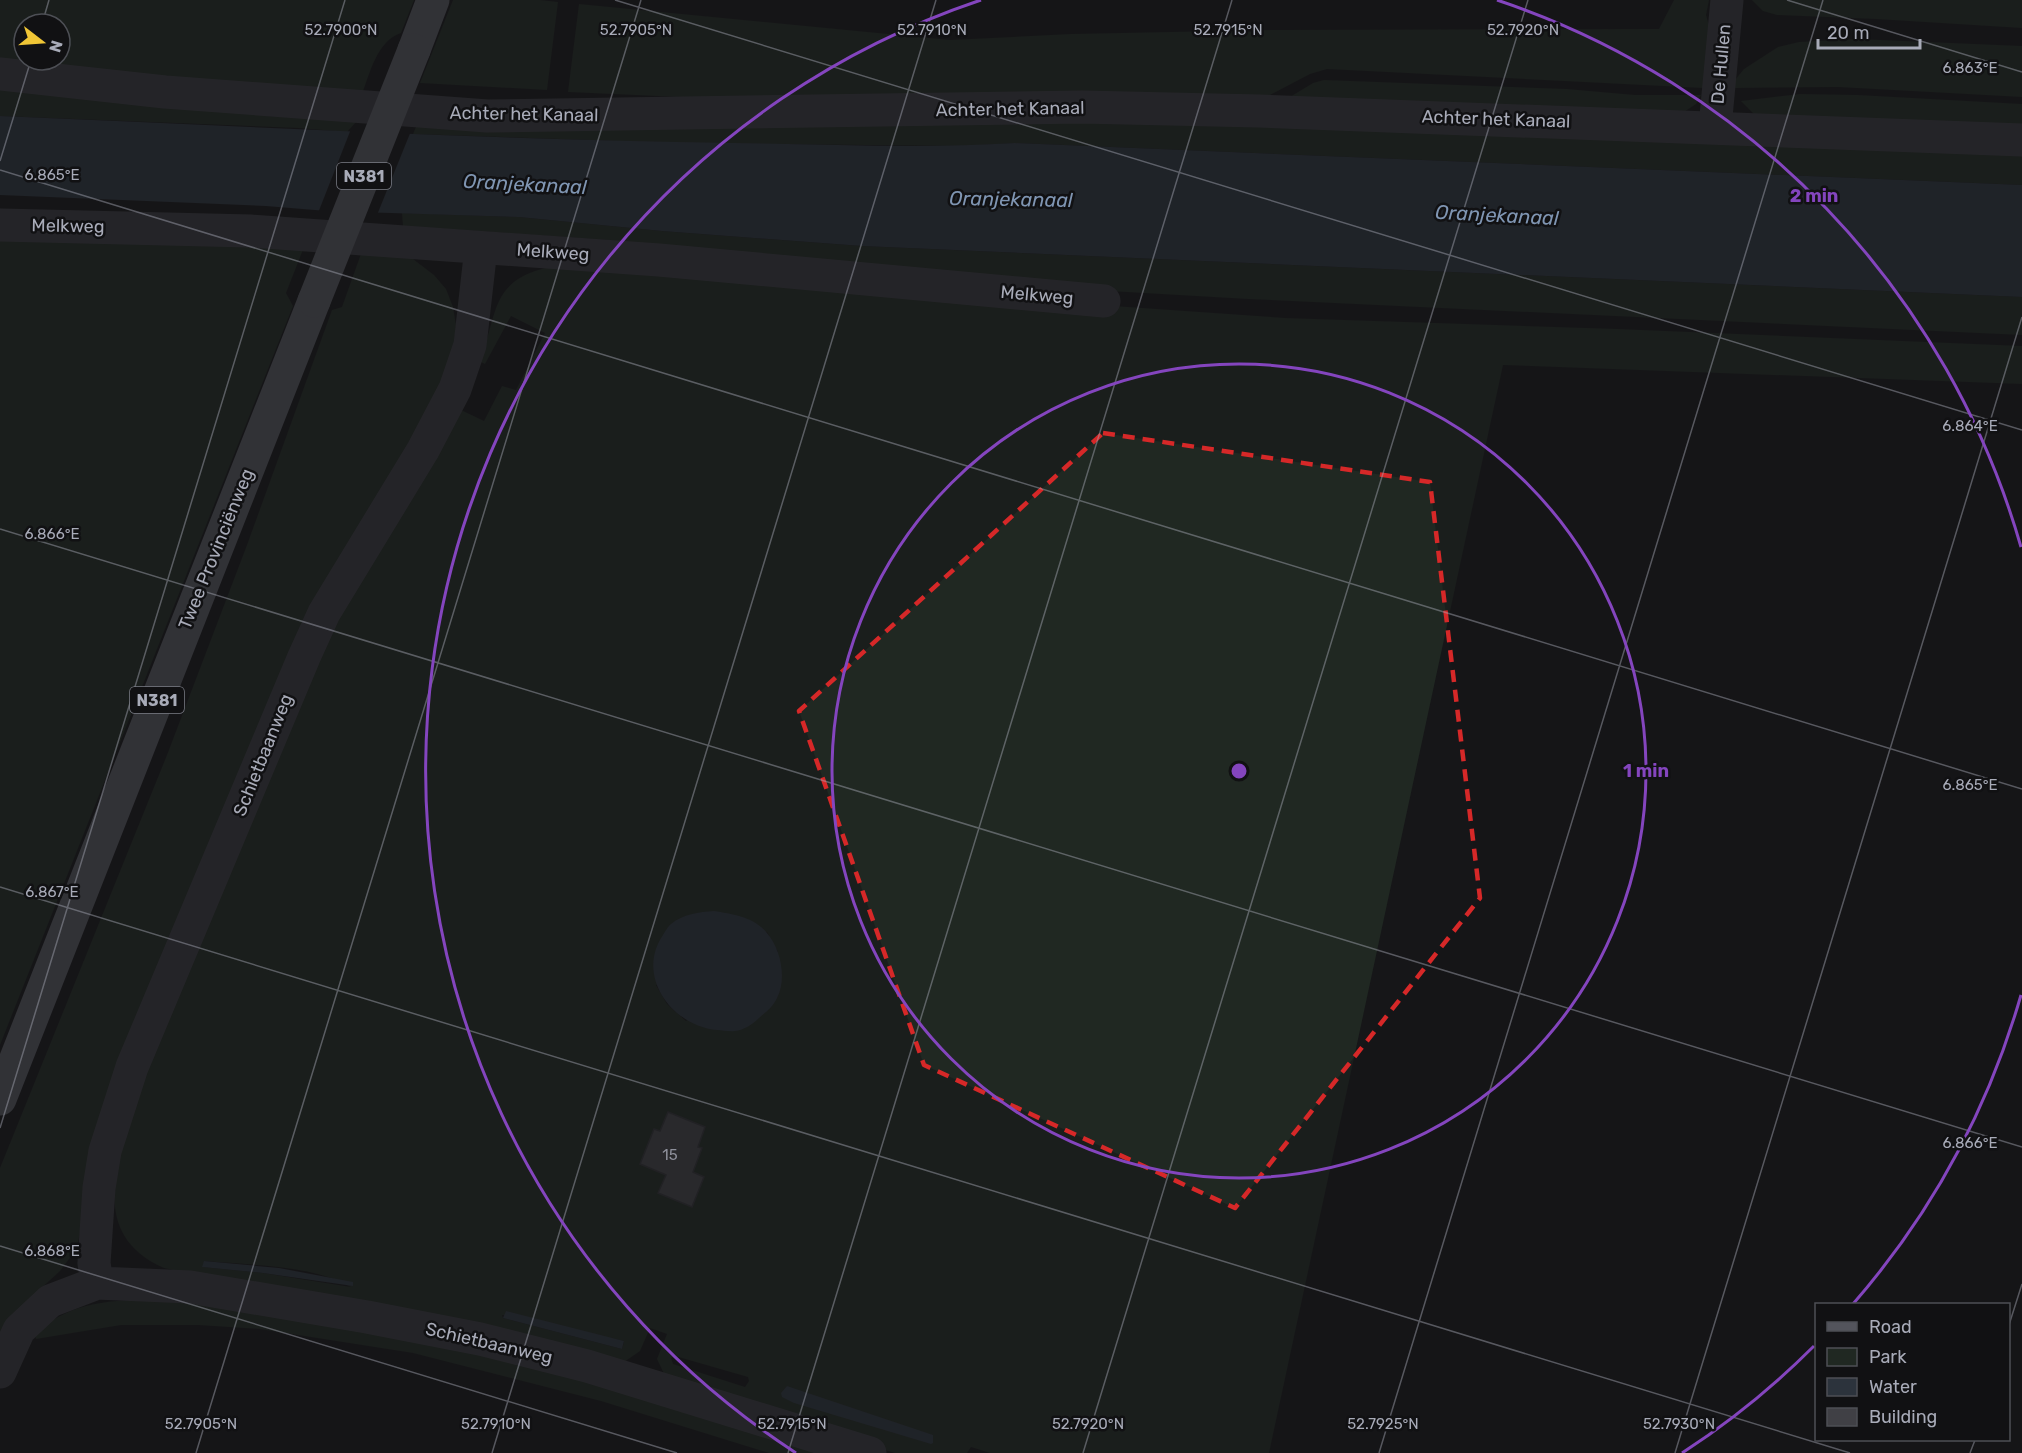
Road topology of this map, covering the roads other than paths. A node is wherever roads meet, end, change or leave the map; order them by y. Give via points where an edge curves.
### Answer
1 (434, 0) edge
2 (1727, 0) edge
3 (0, 74) edge
4 (1715, 127) junction
5 (2022, 140) edge
6 (0, 225) edge
7 (481, 248) junction
8 (1104, 301) dead end
9 (0, 1099) edge
10 (97, 1283) junction
11 (0, 1372) edge
12 (870, 1453) edge

1 - 9 main road, Twee Provinciënweg / N381, bridge
2 - 4 street, De Hullen
3 - 4 street, Achter het Kanaal via 165,92 487,116 1082,107
4 - 5 street, Achter het Kanaal
6 - 7 street, Melkweg via 249,231
7 - 8 street, Melkweg via 659,260
7 - 10 street, Schietbaanweg via 470,345 455,389 423,450 324,613 132,1067 105,1151 99,1188 94,1263
10 - 11 street, Schietbaanweg via 50,1300 19,1330
10 - 12 street, Schietbaanweg via 190,1287 480,1339 587,1366

